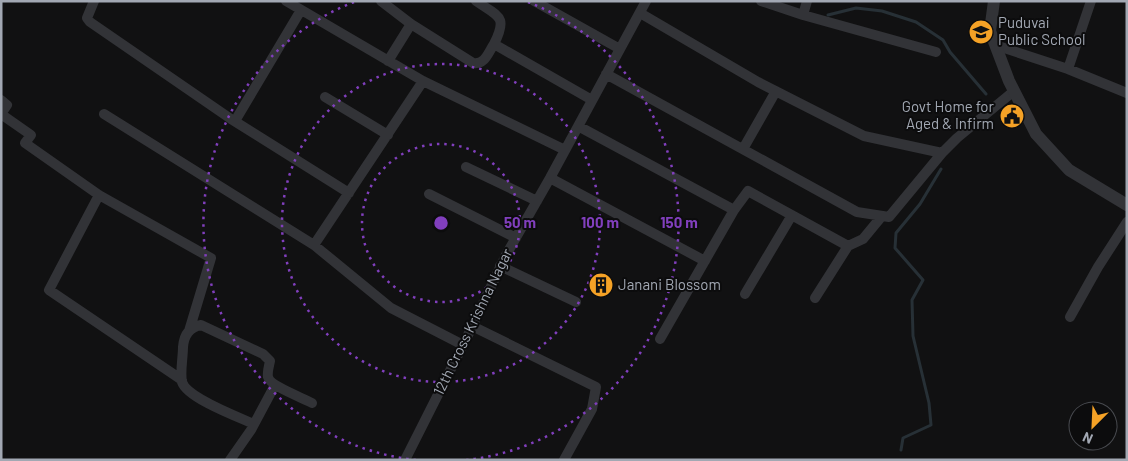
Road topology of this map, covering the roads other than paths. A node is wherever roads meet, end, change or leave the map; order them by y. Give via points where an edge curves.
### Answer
1 (94, 1) edge
2 (286, 1) edge
3 (381, 1) edge
4 (476, 1) edge
5 (534, 1) edge
6 (646, 1) edge
7 (761, 1) edge
8 (808, 1) edge
9 (994, 1) edge
10 (1091, 1) edge
11 (301, 10) junction
12 (640, 13) junction
13 (803, 15) junction
14 (411, 24) junction
15 (494, 44) junction
16 (995, 45) junction
17 (620, 49) junction
18 (936, 52) dead end
19 (388, 61) junction
20 (1068, 70) junction
21 (606, 74) junction
22 (423, 81) junction
23 (776, 91) junction
24 (1014, 92) junction
25 (1127, 93) edge
26 (325, 97) dead end
27 (1, 100) edge
28 (592, 100) junction
29 (1, 114) edge
30 (104, 114) dead end
31 (235, 121) junction
32 (578, 126) junction
33 (388, 135) junction
34 (743, 149) junction
35 (565, 150) junction
36 (942, 153) junction
37 (466, 167) dead end
38 (550, 178) junction
39 (349, 193) junction
40 (99, 194) junction
41 (429, 194) dead end
42 (537, 200) junction
43 (1127, 205) edge
44 (734, 210) junction
45 (792, 215) junction
46 (882, 216) junction
47 (1127, 222) edge
48 (516, 238) junction
49 (314, 245) junction
50 (848, 246) junction
51 (705, 261) junction
52 (500, 266) junction
53 (745, 294) dead end
54 (815, 298) dead end
55 (576, 302) dead end
56 (1070, 317) dead end
57 (472, 326) junction
58 (189, 331) junction
59 (660, 339) dead end
60 (463, 345) junction
61 (182, 380) junction
62 (276, 385) junction
63 (312, 402) dead end
64 (254, 424) junction
65 (230, 460) edge
66 (405, 460) edge
67 (564, 460) edge

1 - 31 street via 88,18 90,22
2 - 11 street
3 - 14 street
4 - 15 street via 500,20 502,25
5 - 17 street
6 - 12 street, 12th Cross Krishna Nagar
7 - 13 street
8 - 13 street
9 - 16 street via 990,31
10 - 20 street
11 - 19 street
11 - 31 street
12 - 17 street, 12th Cross Krishna Nagar
12 - 23 street
13 - 18 street
14 - 15 street via 473,63 483,62
14 - 19 street
15 - 28 street
16 - 20 street
16 - 24 street
17 - 21 street, 12th Cross Krishna Nagar
19 - 22 street
20 - 25 street
21 - 28 street, 12th Cross Krishna Nagar
21 - 34 street
22 - 33 street
22 - 35 street
23 - 34 street
23 - 36 street via 864,136
24 - 36 street
24 - 43 street via 1036,134 1069,170
26 - 33 street
27 - 29 street via 7,105
28 - 32 street, 12th Cross Krishna Nagar
29 - 40 street via 31,135 24,143
30 - 49 street
31 - 39 street
32 - 35 street, 12th Cross Krishna Nagar
32 - 44 street
33 - 39 street
34 - 46 street via 857,212
35 - 38 street, 12th Cross Krishna Nagar
36 - 46 street via 889,217
37 - 42 street
38 - 42 street, 12th Cross Krishna Nagar
38 - 51 street
39 - 49 street
40 - 58 street via 211,258
40 - 61 street via 49,290
41 - 48 street
42 - 48 street, 12th Cross Krishna Nagar
44 - 45 street via 748,191
44 - 51 street
45 - 50 street
45 - 53 street
46 - 50 street via 863,238
47 - 56 street
48 - 52 street, 12th Cross Krishna Nagar
49 - 60 street via 391,308
50 - 54 street
51 - 59 street
52 - 55 street
52 - 57 street, 12th Cross Krishna Nagar
57 - 60 street, 12th Cross Krishna Nagar
57 - 67 street via 596,387 592,409
58 - 61 street via 184,340
58 - 62 street via 201,325 263,354 270,361 268,375
60 - 66 street, 12th Cross Krishna Nagar
61 - 64 street via 185,388 200,398
62 - 63 street
62 - 64 street
64 - 65 street

